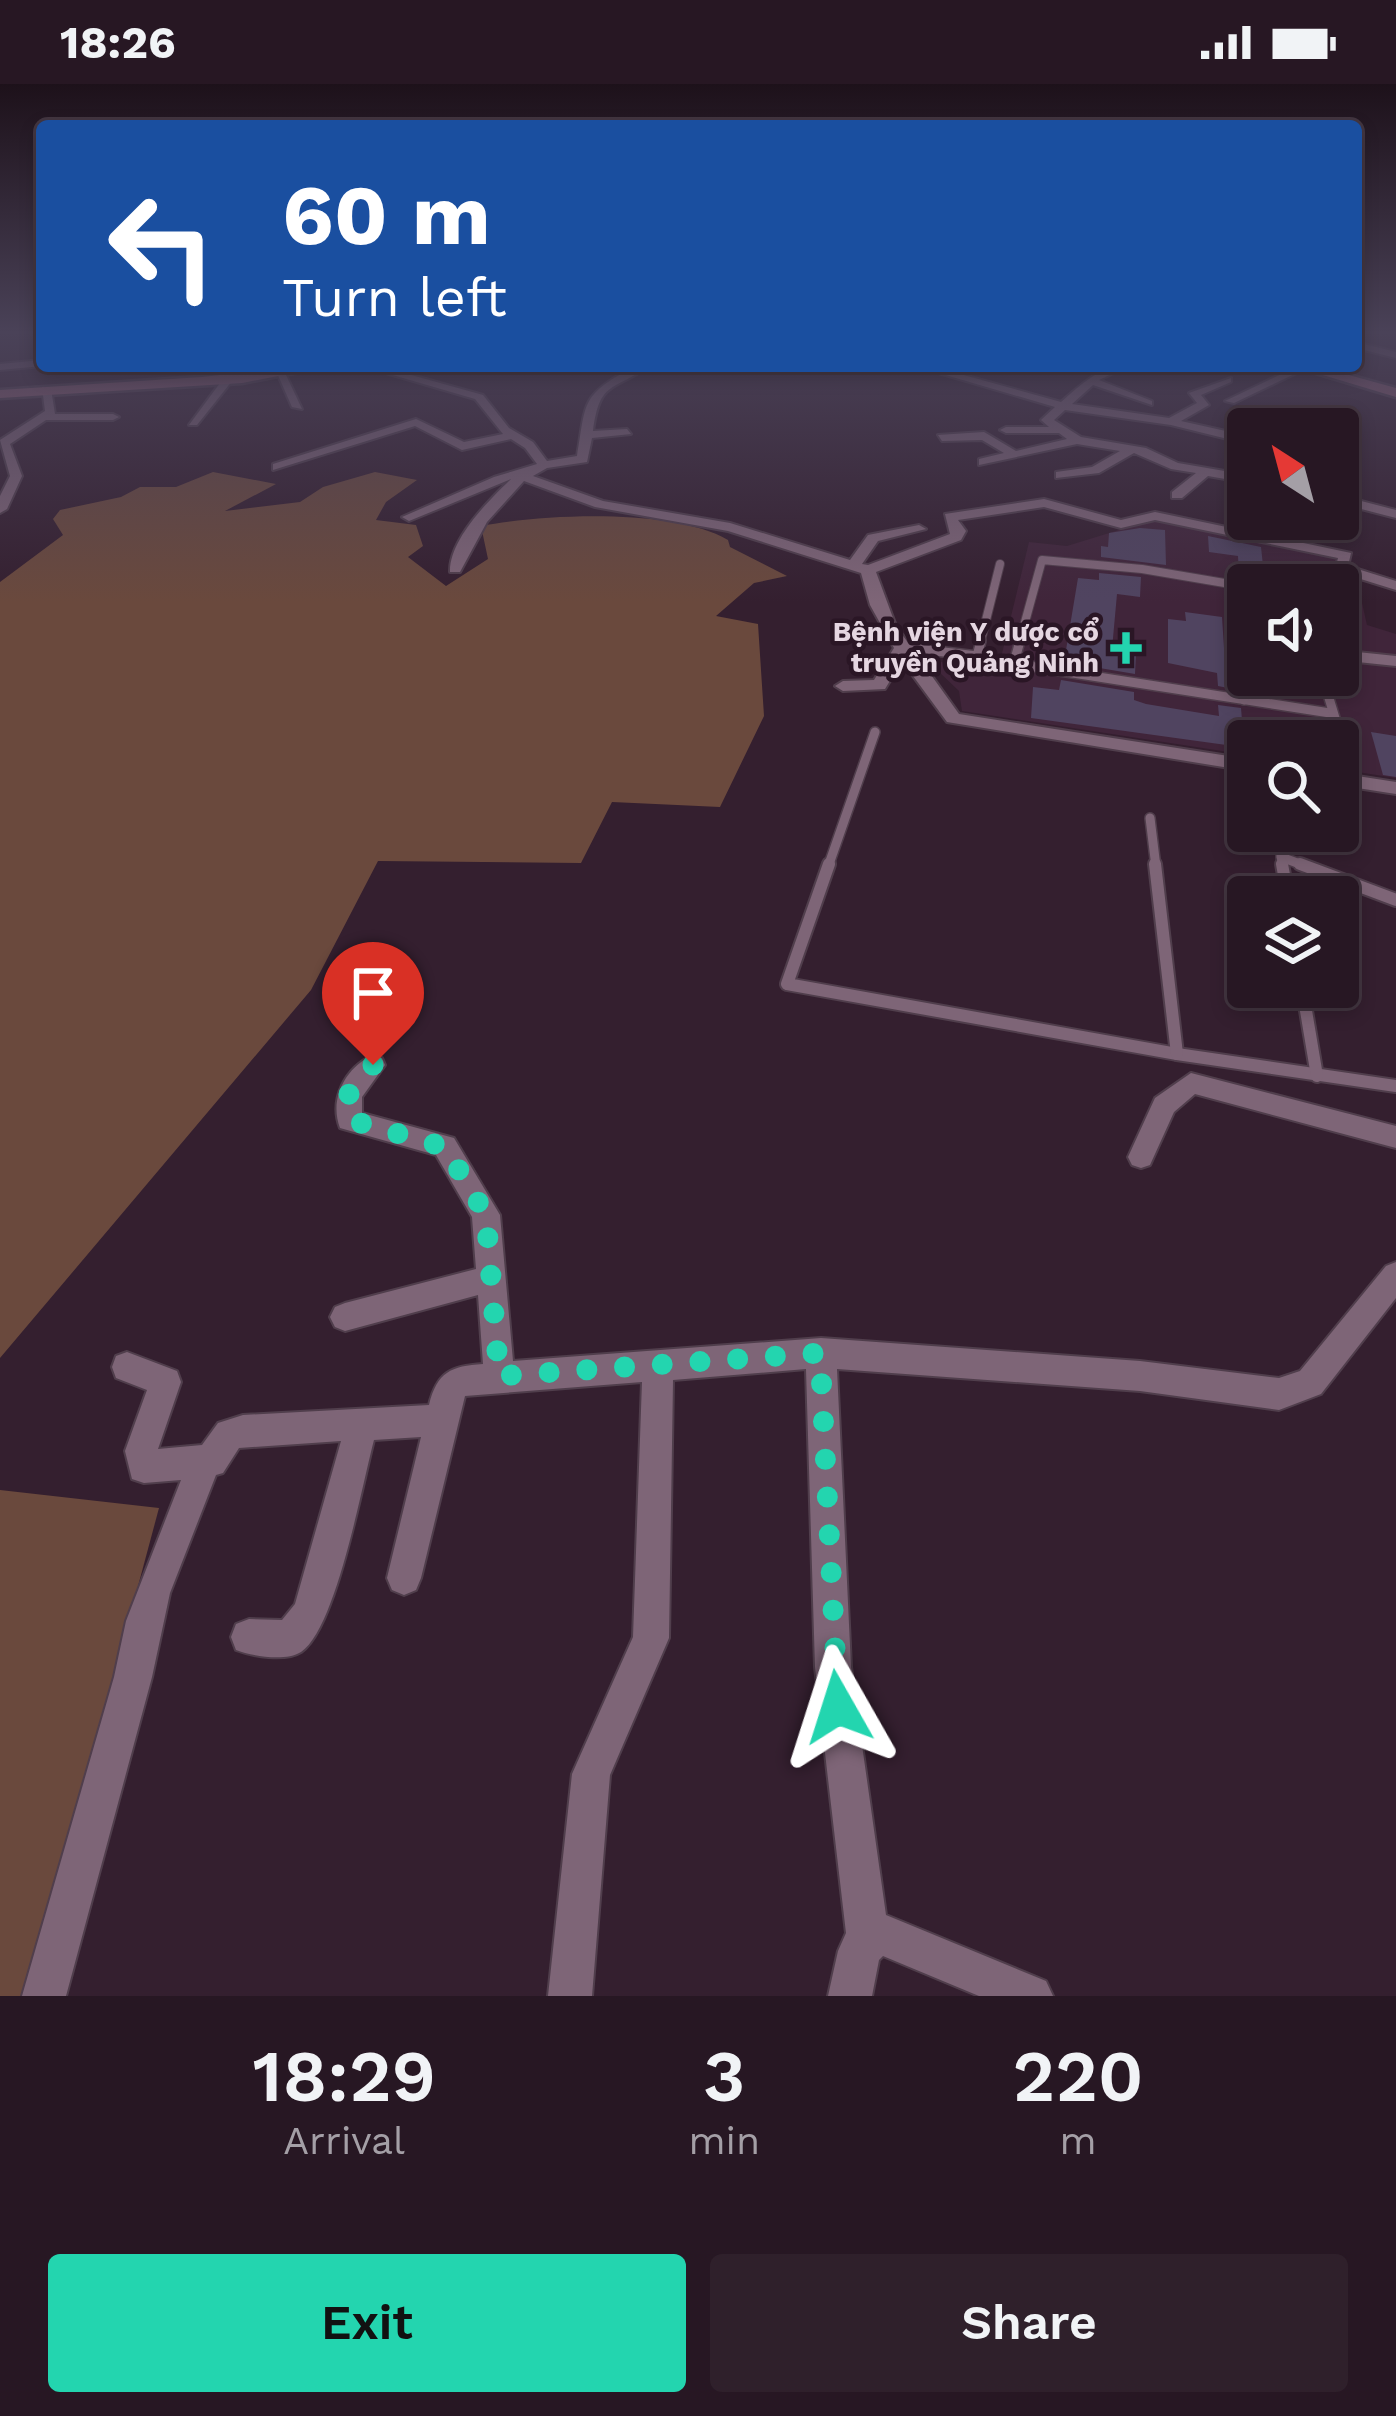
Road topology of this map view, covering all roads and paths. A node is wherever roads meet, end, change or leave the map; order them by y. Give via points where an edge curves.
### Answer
1 (37, 423) edge
2 (412, 423) edge
3 (418, 423) edge
4 (502, 423) edge
5 (591, 423) edge
6 (1051, 423) edge
7 (1176, 423) edge
8 (1006, 430) dead end
9 (1058, 430) junction
10 (627, 432) dead end
11 (512, 435) junction
12 (590, 435) junction
13 (1227, 435) edge
14 (942, 437) dead end
15 (1077, 440) junction
16 (1131, 450) junction
17 (1012, 453) junction
18 (983, 462) dead end
19 (277, 466) dead end
20 (533, 470) junction
21 (1205, 472) junction
22 (1060, 475) dead end
23 (1227, 476) edge
24 (1177, 495) dead end
25 (1359, 504) edge
26 (0, 509) edge
27 (1396, 514) edge
28 (409, 517) dead end
29 (919, 530) dead end
30 (1356, 540) edge
31 (1342, 562) junction
32 (1000, 564) dead end
33 (861, 567) junction
34 (455, 569) dead end
35 (1227, 583) edge
36 (1396, 586) edge
37 (903, 647) junction
38 (1359, 657) edge
39 (1396, 661) edge
40 (843, 686) dead end
41 (1243, 696) edge
42 (1326, 696) edge
43 (1244, 700) junction
44 (1330, 713) junction
45 (1333, 720) edge
46 (875, 732) dead end
47 (1227, 762) edge
48 (1359, 782) edge
49 (1396, 788) edge
50 (1150, 818) dead end
51 (1280, 852) edge
52 (1281, 857) junction
53 (1284, 876) edge
54 (1396, 900) edge
55 (1306, 1008) edge
56 (1177, 1054) junction
57 (373, 1065) dead end
58 (1317, 1076) junction
59 (1396, 1086) edge
60 (1396, 1138) edge
61 (1141, 1157) dead end
62 (1396, 1275) edge
63 (492, 1280) junction
64 (345, 1317) dead end
65 (820, 1353) junction
66 (127, 1367) dead end
67 (658, 1368) junction
68 (499, 1376) junction
69 (440, 1420) junction
70 (361, 1428) junction
71 (206, 1461) junction
72 (404, 1577) dead end
73 (249, 1637) dead end
74 (868, 1939) junction
75 (44, 1996) edge
76 (570, 1996) edge
77 (850, 1996) edge
78 (1030, 1996) edge

1 - 26 street via 4,443 16,476
2 - 19 street
3 - 11 street via 462,446
4 - 11 street
5 - 12 street
6 - 9 street
7 - 13 street
8 - 9 street
9 - 15 street
10 - 12 street
11 - 20 street via 529,445
12 - 20 street via 584,459
14 - 17 street via 984,436
15 - 16 street
15 - 17 street
16 - 21 street
16 - 22 street via 1095,470
17 - 18 street
20 - 28 street via 488,480
20 - 33 street via 599,504 730,527
20 - 34 street via 477,528
21 - 23 street
21 - 24 street
25 - 27 street
29 - 33 street via 873,538
30 - 31 street
31 - 33 street via 1297,537 1213,520 1159,512 1121,524 1045,503 957,515 949,520 956,537
31 - 36 street
32 - 37 lane via 977,656
33 - 37 street
35 - 43 lane via 1042,560 1015,659
37 - 40 street via 879,685
37 - 47 street via 953,718
38 - 39 street
41 - 43 lane
42 - 44 lane
43 - 44 lane
44 - 45 lane
46 - 56 lane via 787,984
48 - 49 street
50 - 56 lane
51 - 52 lane
52 - 53 lane
52 - 54 lane
55 - 58 lane
56 - 58 lane
57 - 63 street via 349,1094 350,1120 454,1156 486,1215
58 - 59 lane
60 - 61 street via 1191,1083 1164,1106
62 - 65 street via 1310,1382 1279,1394
63 - 64 street
63 - 68 street
65 - 67 street
65 - 74 street via 832,1667
66 - 71 street via 166,1382 141,1451 144,1467
67 - 68 street
67 - 76 street via 651,1638 591,1774
68 - 69 street via 452,1384
69 - 70 street
69 - 72 street
70 - 71 street via 234,1432
70 - 73 street via 310,1614 290,1638
71 - 75 street via 136,1648
74 - 77 street
74 - 78 street via 883,1935

